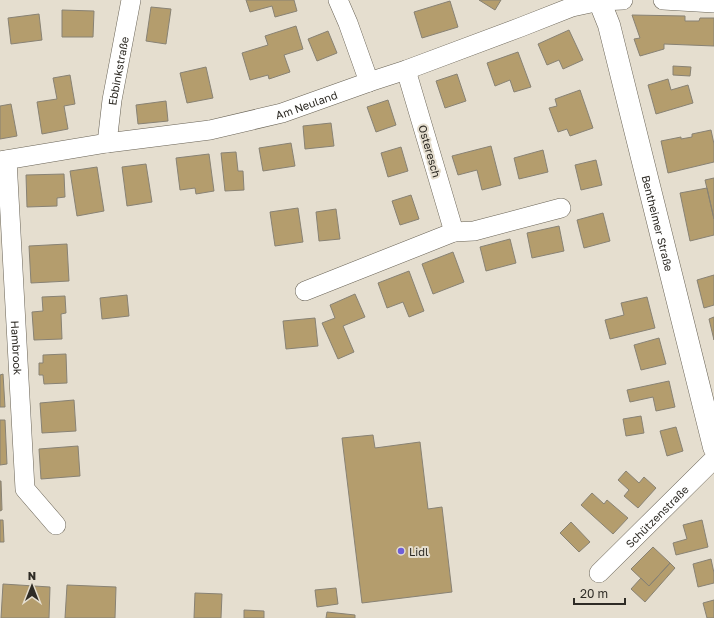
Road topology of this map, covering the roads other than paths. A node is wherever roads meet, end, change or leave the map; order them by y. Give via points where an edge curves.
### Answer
1 (131, 0) edge
2 (338, 0) edge
3 (623, 0) edge
4 (663, 0) edge
5 (599, 1) edge
6 (714, 3) edge
7 (406, 70) junction
8 (369, 82) junction
9 (107, 143) junction
10 (4, 160) edge
11 (561, 208) dead end
12 (454, 232) junction
13 (305, 291) dead end
14 (714, 447) edge
15 (714, 459) edge
16 (56, 525) dead end
17 (599, 573) dead end

1 - 9 street, Ebbinkstraße via 112,100
2 - 8 street
3 - 5 street, Am Neuland
4 - 6 street
5 - 7 street, Am Neuland via 572,7
5 - 14 street, Bentheimer Straße via 609,25
7 - 8 street, Am Neuland
7 - 12 street, Osteresch
8 - 9 street, Am Neuland via 282,113 210,130
9 - 10 street, Am Neuland
10 - 16 street, Hambrook via 25,489
11 - 12 street via 474,231
12 - 13 street
15 - 17 street, Schützenstraße

